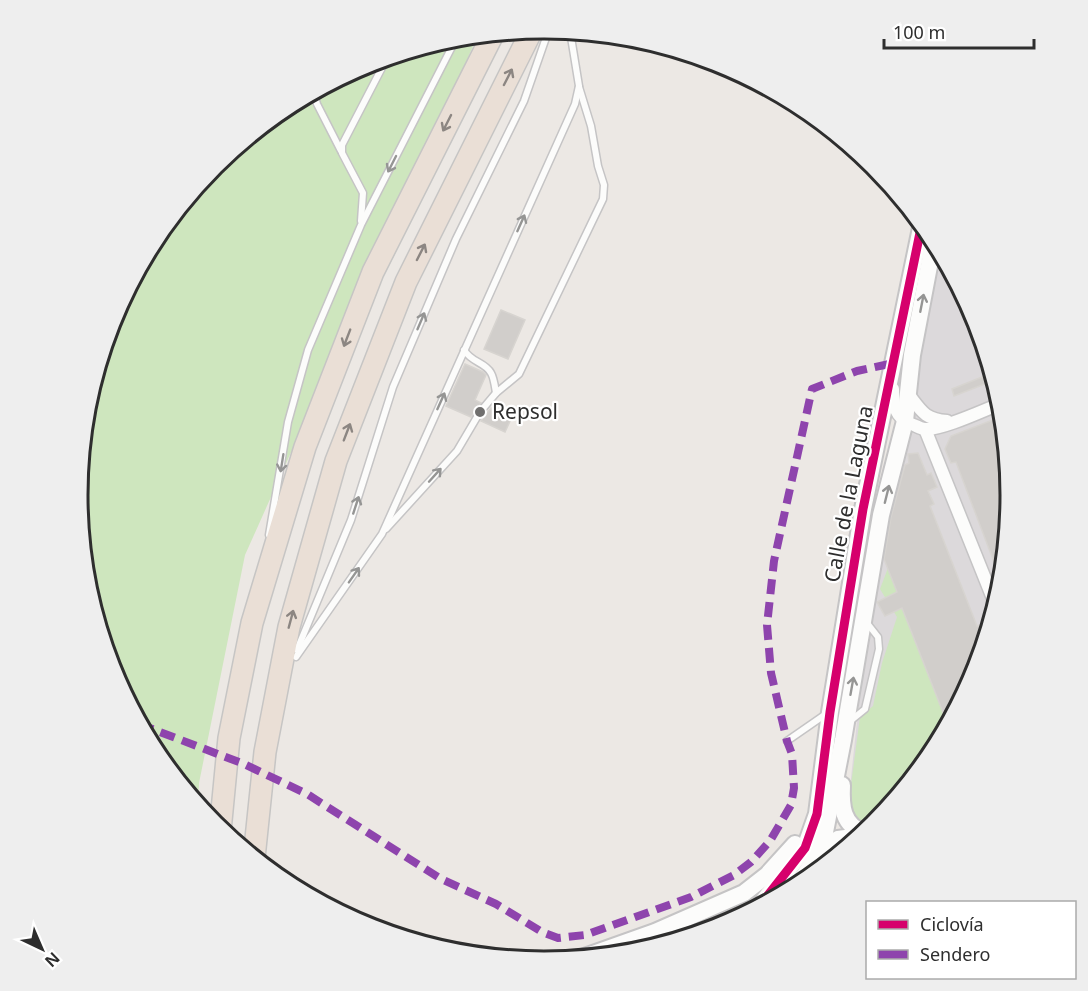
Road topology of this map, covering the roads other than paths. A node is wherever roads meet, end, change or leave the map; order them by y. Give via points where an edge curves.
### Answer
1 (546, 39) edge
2 (527, 40) edge
3 (571, 40) edge
4 (489, 43) edge
5 (451, 49) edge
6 (381, 69) edge
7 (579, 86) junction
8 (315, 101) edge
9 (342, 153) junction
10 (361, 225) junction
11 (919, 236) edge
12 (931, 254) edge
13 (464, 350) junction
14 (893, 367) junction
15 (496, 393) junction
16 (909, 395) junction
17 (992, 407) edge
18 (905, 421) junction
19 (955, 421) junction
20 (925, 429) junction
21 (382, 534) junction
22 (268, 571) junction
23 (990, 592) edge
24 (296, 657) junction
25 (830, 711) junction
26 (845, 732) junction
27 (267, 738) junction
28 (787, 741) dead end
29 (822, 774) junction
30 (221, 818) edge
31 (856, 828) edge
32 (846, 838) edge
33 (821, 846) junction
34 (255, 849) edge
35 (812, 865) edge
36 (776, 888) edge
37 (770, 892) edge
38 (616, 946) edge

24 -> 1 lane via 351,520 393,387 456,239 524,101
27 -> 2 highway via 289,627 336,461 406,282
3 - 7 lane
4 -> 22 highway via 373,272 305,447
5 -> 10 lane
6 - 9 lane via 342,145
13 -> 7 lane via 575,104
7 - 15 lane via 604,185 603,199 519,374
8 - 9 lane
9 - 10 lane via 363,193
10 -> 22 lane via 308,350 288,422 269,526
11 - 14 street, Calle de la Laguna
16 -> 12 street, Calle de la Laguna via 912,355
13 - 15 lane via 492,374
21 -> 13 lane
14 - 18 street via 893,403
14 - 25 street, Calle de la Laguna via 863,509
21 -> 15 lane via 457,451
16 - 18 street, Calle de la Laguna
16 - 19 street via 928,418
17 - 19 street
18 - 20 street
26 -> 18 street, Calle de la Laguna via 881,515
19 - 20 street
20 - 23 street
24 -> 21 lane
22 - 30 highway via 252,623 229,738
24 - 27 highway via 287,693
25 - 28 lane
25 - 29 street, Calle de la Laguna
26 - 31 street via 841,804 844,815
26 - 33 street, Calle de la Laguna
27 - 34 highway
29 - 37 street via 811,835
29 - 38 street via 806,824 791,849 767,875 720,905
32 - 33 street
33 - 35 street, Calle de la Laguna
33 - 36 street

